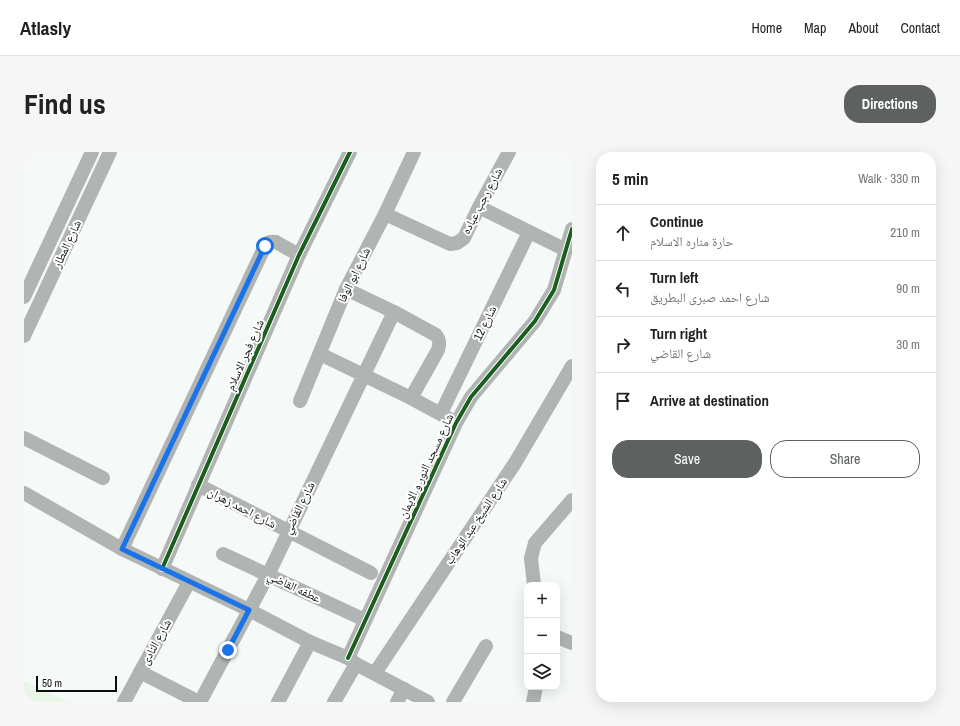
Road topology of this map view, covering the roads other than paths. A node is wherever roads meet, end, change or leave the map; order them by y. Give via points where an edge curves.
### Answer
1 (350, 152) edge
2 (414, 152) edge
3 (509, 152) edge
4 (91, 154) edge
5 (108, 157) edge
6 (479, 207) junction
7 (385, 214) junction
8 (572, 229) edge
9 (529, 232) junction
10 (566, 250) junction
11 (299, 256) junction
12 (346, 289) junction
13 (24, 297) edge
14 (394, 312) junction
15 (24, 336) edge
16 (320, 354) junction
17 (572, 366) edge
18 (363, 374) junction
19 (411, 398) junction
20 (300, 401) dead end
21 (441, 413) junction
22 (456, 423) junction
23 (24, 438) edge
24 (103, 478) dead end
25 (198, 485) junction
26 (24, 493) edge
27 (572, 500) edge
28 (288, 531) junction
29 (122, 549) junction
30 (223, 554) dead end
31 (162, 569) junction
32 (371, 573) dead end
33 (268, 575) junction
34 (189, 582) junction
35 (534, 582) edge
36 (249, 610) junction
37 (365, 620) junction
38 (560, 638) edge
39 (310, 642) junction
40 (572, 643) edge
41 (486, 646) dead end
42 (352, 661) junction
43 (140, 672) junction
44 (375, 673) junction
45 (404, 689) junction
46 (535, 690) edge
47 (124, 702) edge
48 (199, 702) edge
49 (278, 702) edge
50 (334, 702) edge
51 (397, 702) edge
52 (428, 702) edge
53 (453, 702) edge
54 (533, 702) edge

1 - 11 street, شارع فجر الاسلام
2 - 7 street, شارع ابو الوفا
3 - 6 street, شارع رجب عباده
4 - 5 street
4 - 13 street, شارع المطار
5 - 15 street, شارع المطار
6 - 7 street, شارع رجب عباده via 464,238 450,244
6 - 9 street
7 - 12 street, شارع ابو الوفا
8 - 10 street, شارع مسجد النور و الايمان
9 - 10 street
9 - 21 street, شارع 12
10 - 22 street, شارع مسجد النور و الايمان via 554,290 535,321 471,397
11 - 25 street, شارع فجر الاسلام
11 - 29 street via 276,242 271,241 265,246
12 - 14 street
12 - 16 street, شارع ابو الوفا
14 - 18 street, شارع القاضي
14 - 19 street via 439,339 438,350
16 - 18 street
16 - 20 street, شارع ابو الوفا
17 - 44 street, شارع الشيخ عبد الوهاب via 515,463
18 - 19 street
18 - 28 street, شارع القاضي
19 - 21 street
21 - 22 street
22 - 37 street, شارع مسجد النور و الايمان
23 - 24 street
25 - 28 street, شارع احمد زهران
25 - 31 street, شارع فجر الاسلام
26 - 29 street
27 - 35 street via 536,543 531,558
28 - 32 street, شارع احمد زهران
28 - 33 street, شارع القاضي
29 - 31 street
30 - 33 street, عطفه القاضي
31 - 34 street
33 - 36 street, شارع القاضي
33 - 37 street, عطفه القاضي
34 - 36 street
34 - 43 street, شارع النادى
36 - 39 street
36 - 48 street, شارع القاضي
37 - 42 street, شارع مسجد النور و الايمان
38 - 40 street
39 - 42 street
39 - 49 street
41 - 53 street
42 - 44 street
42 - 50 street, شارع مسجد النور و الايمان
43 - 47 street, شارع النادى
43 - 48 street
44 - 45 street
45 - 51 street
45 - 52 street
46 - 54 street

